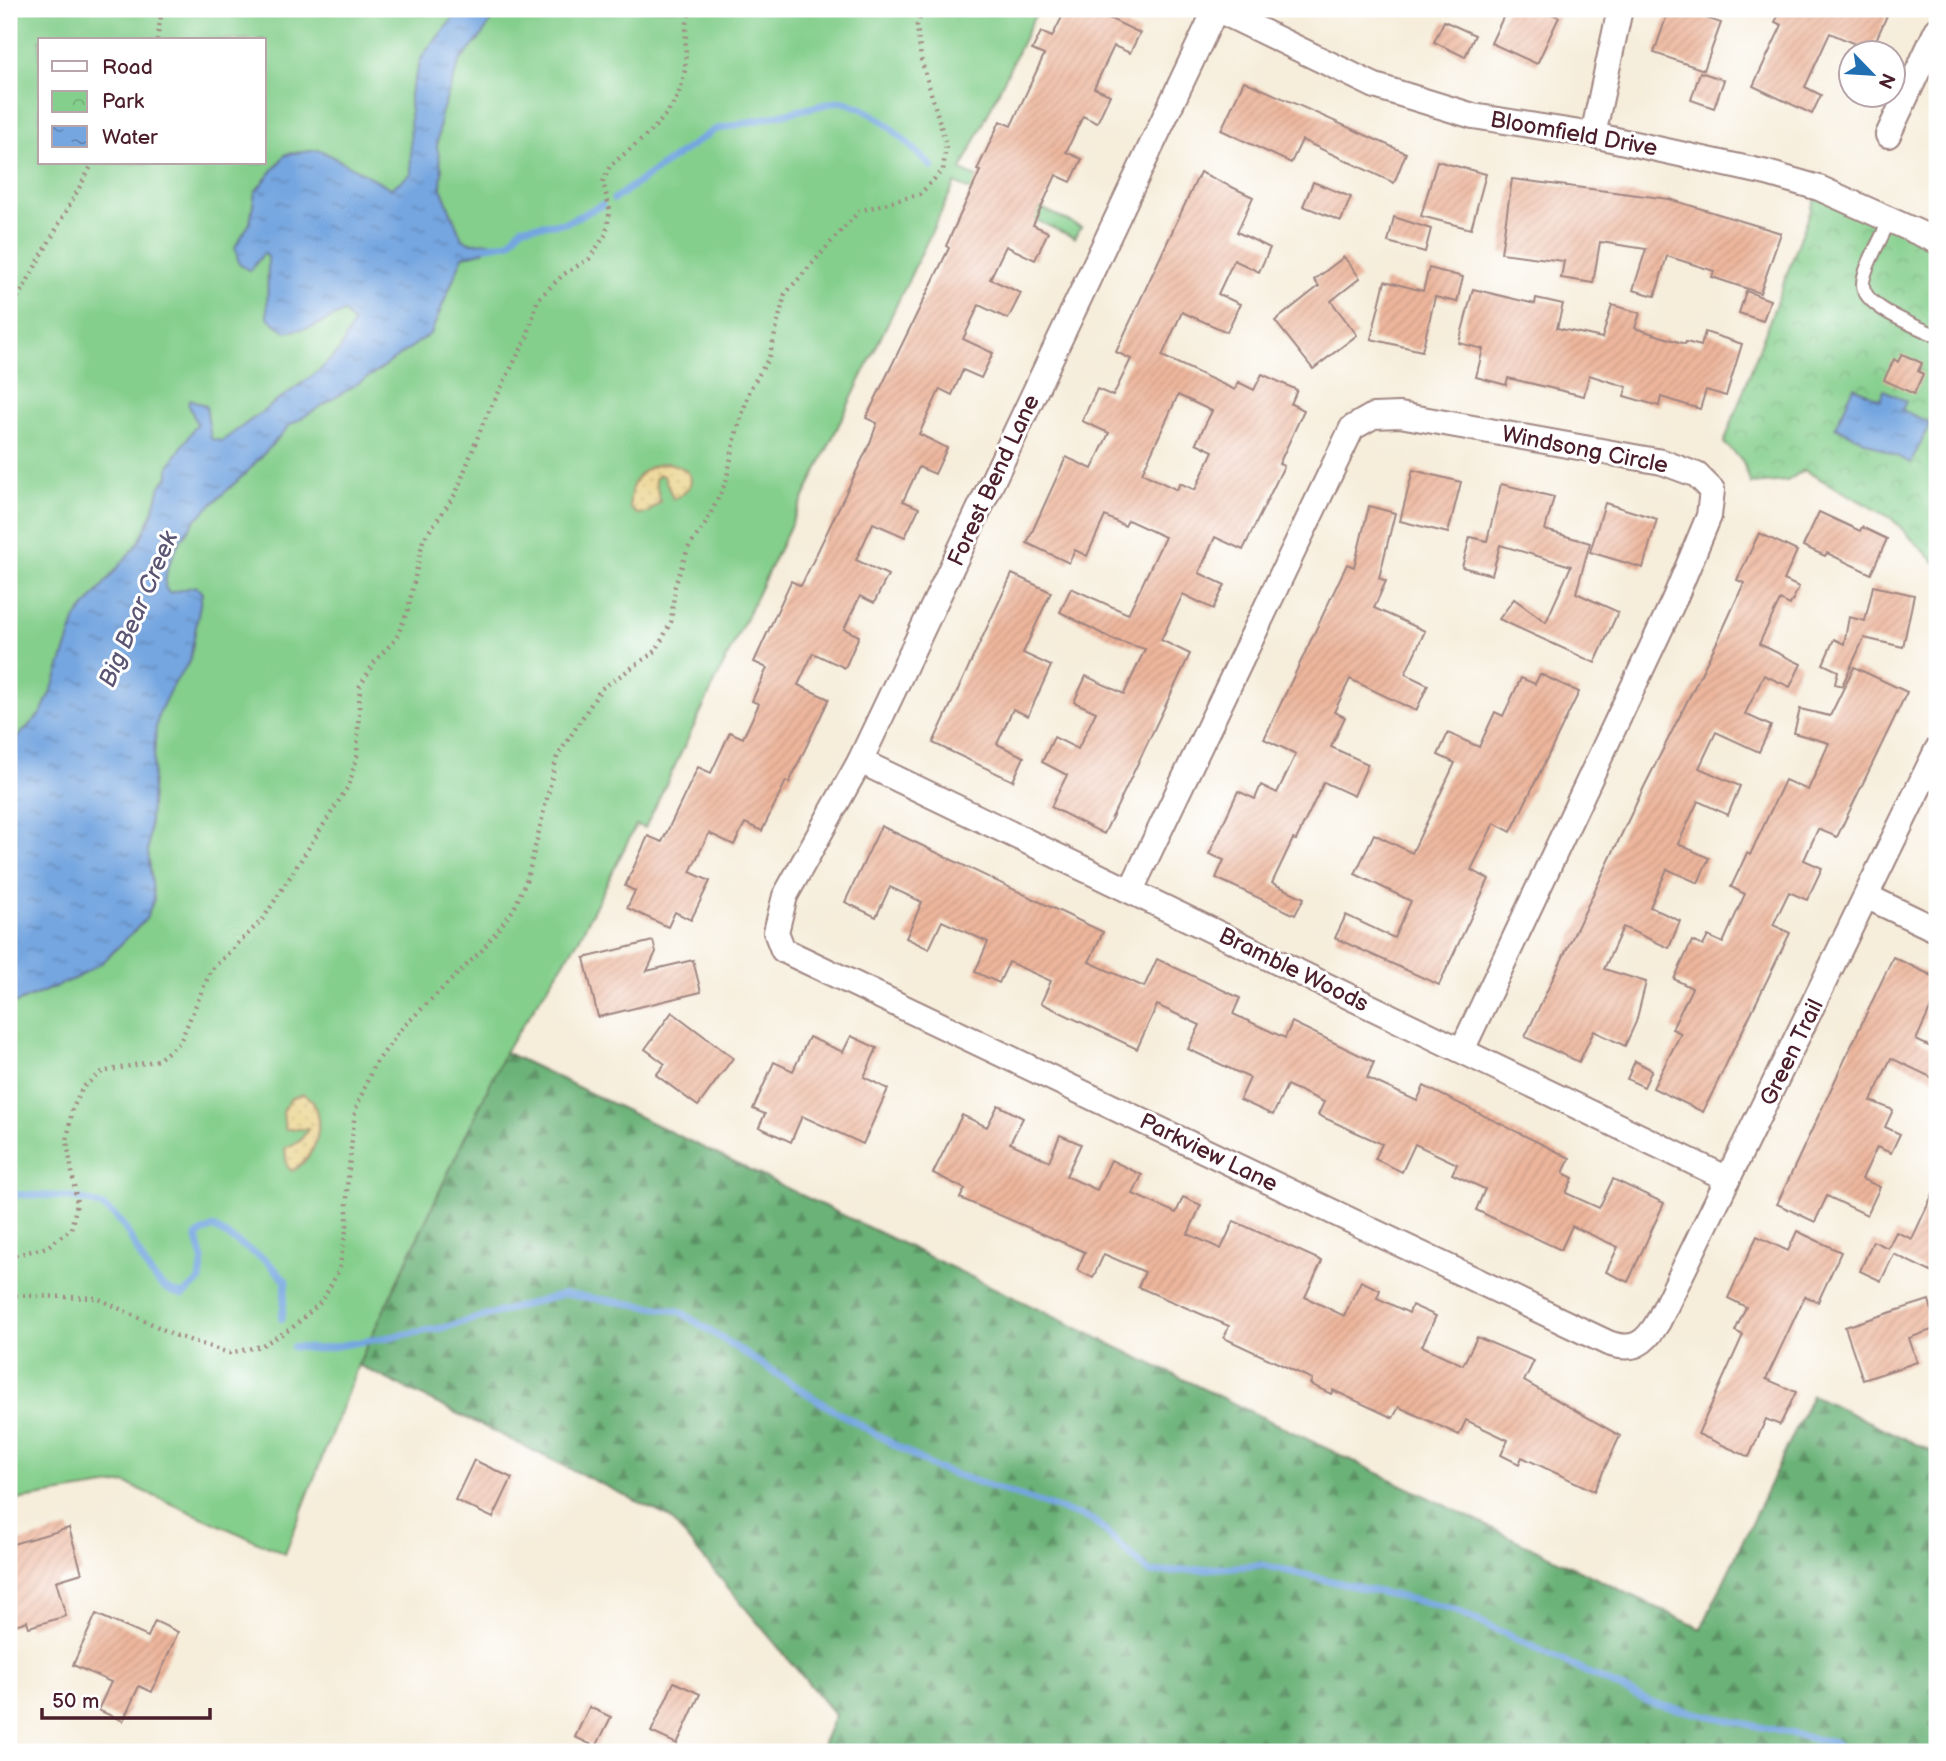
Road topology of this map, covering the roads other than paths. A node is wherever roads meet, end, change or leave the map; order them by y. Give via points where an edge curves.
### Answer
1 (1216, 9) edge
2 (1620, 9) edge
3 (1937, 30) edge
4 (1593, 135) junction
5 (1888, 135) dead end
6 (1890, 219) junction
7 (1937, 241) edge
8 (1937, 336) edge
9 (1937, 750) edge
10 (860, 761) junction
11 (1131, 890) junction
12 (1868, 897) junction
13 (1937, 930) edge
14 (783, 950) joint
15 (1462, 1050) junction
16 (1728, 1179) junction
17 (1636, 1347) joint

1 - 4 street, Bloomfield Drive via 1375,86 1473,116
1 - 10 street, Forest Bend Lane
2 - 4 street
3 - 5 street
4 - 6 street, Bloomfield Drive via 1767,173 1819,188
6 - 7 street, Bloomfield Drive
6 - 8 lane via 1863,285 1867,296 1876,306
9 - 12 street, Green Trail
10 - 11 street, Bramble Woods
10 - 14 street, Forest Bend Lane via 785,896 776,932
11 - 15 street, Bramble Woods
11 - 15 street, Windsong Circle via 1352,428 1373,416 1400,415 1662,462 1698,475 1712,490 1709,516
12 - 13 street
12 - 16 street, Green Trail
14 - 17 street, Parkview Lane via 1608,1343
15 - 16 street, Bramble Woods
16 - 17 street, Green Trail via 1658,1322

